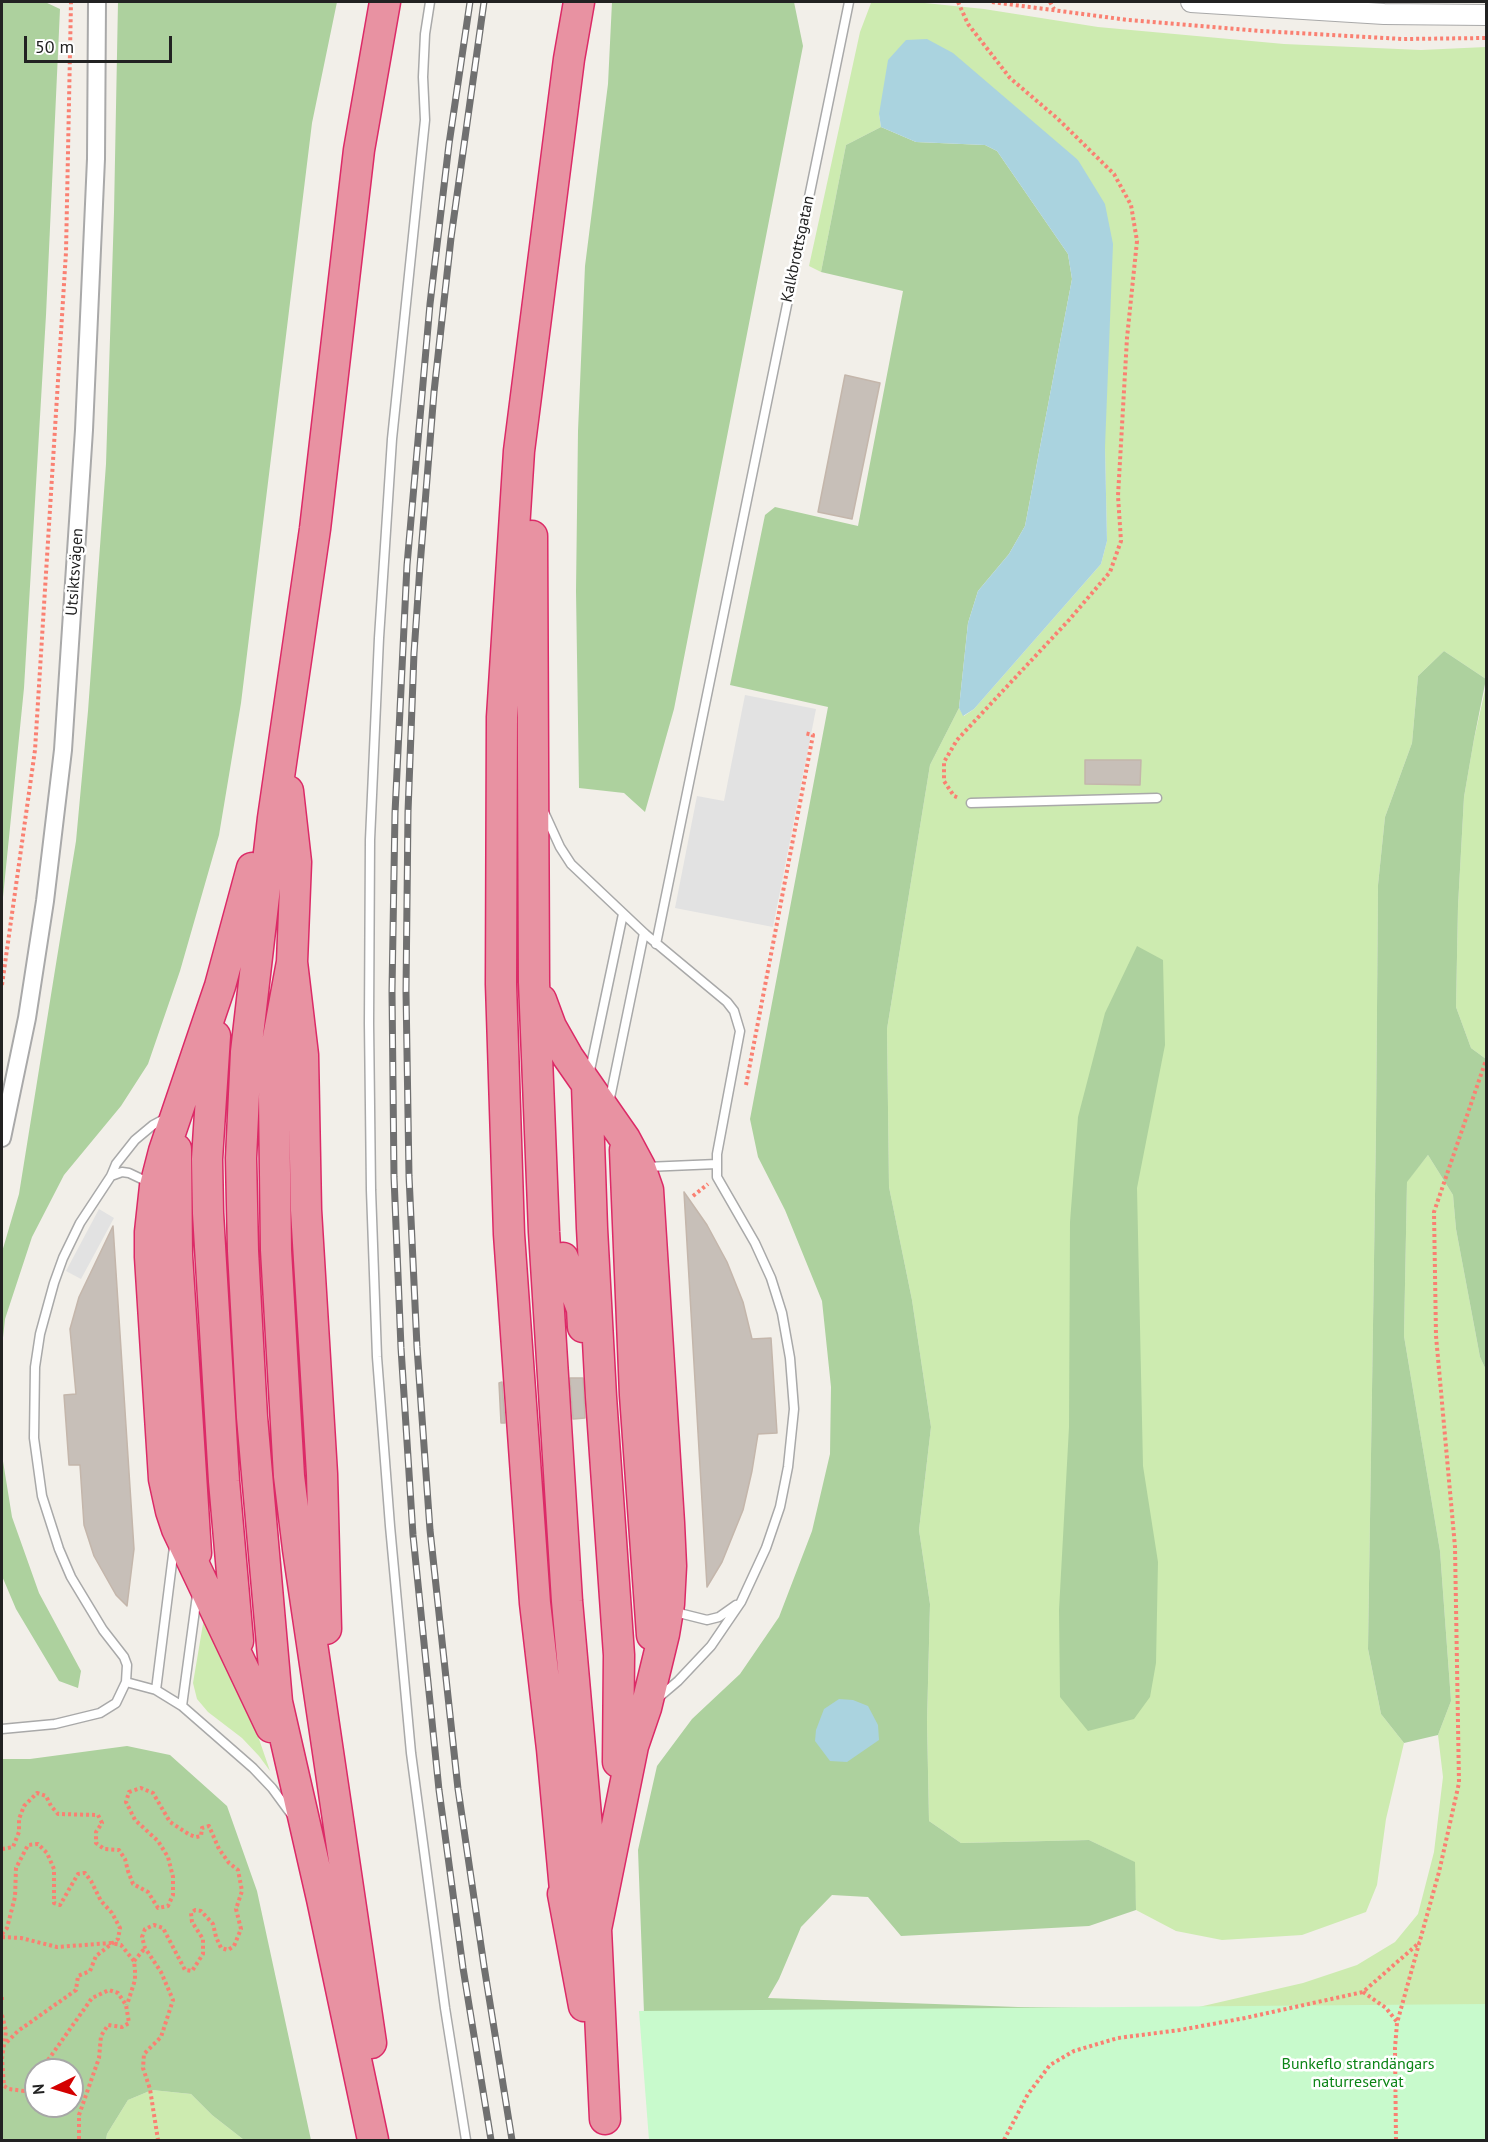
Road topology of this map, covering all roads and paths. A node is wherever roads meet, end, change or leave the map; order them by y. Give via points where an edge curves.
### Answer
1 (71, 2) edge
2 (97, 2) edge
3 (385, 2) edge
4 (430, 2) edge
5 (579, 2) edge
6 (849, 2) edge
7 (958, 2) edge
8 (1050, 2) edge
9 (1191, 2) edge
10 (1054, 10) dead end
11 (1486, 15) edge
12 (552, 206) junction
13 (284, 734) junction
14 (804, 734) dead end
15 (532, 789) junction
16 (1157, 798) dead end
17 (971, 803) joint
18 (623, 914) junction
19 (644, 933) junction
20 (657, 944) junction
21 (256, 961) junction
22 (534, 982) junction
23 (2, 985) edge
24 (220, 986) junction
25 (551, 1027) junction
26 (198, 1049) junction
27 (1486, 1060) edge
28 (587, 1085) junction
29 (745, 1092) dead end
30 (178, 1113) junction
31 (607, 1113) junction
32 (2, 1138) edge
33 (625, 1139) junction
34 (717, 1164) junction
35 (640, 1167) junction
36 (111, 1176) junction
37 (717, 1177) junction
38 (155, 1186) junction
39 (693, 1196) dead end
40 (176, 1215) junction
41 (563, 1258) junction
42 (588, 1301) junction
43 (177, 1529) junction
44 (198, 1573) junction
45 (741, 1602) junction
46 (669, 1604) junction
47 (220, 1620) junction
48 (240, 1660) junction
49 (655, 1668) junction
50 (126, 1682) junction
51 (156, 1690) junction
52 (261, 1703) junction
53 (182, 1706) junction
54 (646, 1708) junction
55 (2, 1729) edge
56 (633, 1746) junction
57 (331, 1764) junction
58 (292, 1773) junction
59 (615, 1824) junction
60 (308, 1837) junction
61 (2, 1849) edge
62 (596, 1929) junction
63 (2, 1935) edge
64 (1420, 1942) junction
65 (111, 1943) junction
66 (145, 1948) junction
67 (134, 1960) junction
68 (1363, 1992) junction
69 (2, 1997) edge
70 (2, 2003) edge
71 (126, 2006) junction
72 (2, 2015) edge
73 (1397, 2023) junction
74 (5, 2044) junction
75 (50, 2058) edge
76 (24, 2091) edge
77 (606, 2130) edge
78 (79, 2140) edge
79 (158, 2140) edge
80 (373, 2140) edge
81 (386, 2140) edge
82 (466, 2140) edge
83 (1004, 2140) edge
84 (1396, 2140) edge

1 - 23 path via 66,252 35,750
2 - 32 street, Utsiktsvägen via 96,159 84,430 63,750 45,901
3 - 13 highway via 359,150 315,528
4 - 82 lane via 425,34 424,131 392,439 379,638 370,840 371,1190 377,1357 411,1753
5 - 12 highway
6 - 20 lane, Kalkbrottsgatan
7 - 17 path via 968,24 1011,78 1114,174 1131,205 1137,242 1118,496 1121,541 1110,572 957,740 944,762 944,781 954,796
8 - 10 path
9 - 11 street via 1384,14
12 - 15 highway via 532,526
12 - 77 highway via 519,451 502,717 501,984 492,1235 519,1605 542,1791
13 - 21 highway
13 - 24 highway
13 - 57 highway via 296,862 288,1098 292,1250 302,1424
14 - 29 path via 813,735
15 - 18 lane via 571,864
15 - 22 highway
16 - 17 lane
18 - 19 lane
18 - 28 lane
19 - 20 lane
19 - 31 lane
20 - 34 lane via 727,1002 738,1020 738,1046
21 - 52 highway via 231,1051 224,1170 236,1418
21 - 57 highway via 260,1251 273,1477 283,1550
21 - 58 highway via 243,1096 243,1241 252,1417 277,1702
22 - 25 highway
22 - 62 highway via 554,1412
24 - 26 highway
24 - 48 highway via 210,1095 208,1213 224,1481
25 - 28 highway
25 - 41 highway
26 - 30 highway
26 - 47 highway via 193,1224
27 - 64 path via 1434,1212 1436,1336 1455,1547 1459,1784
28 - 31 highway
28 - 42 highway
30 - 36 lane via 153,1125 135,1140
30 - 38 highway
30 - 40 highway
31 - 33 highway
31 - 56 highway via 609,1227 635,1651
33 - 35 highway
33 - 49 highway via 635,1395
34 - 35 lane
34 - 37 lane
35 - 46 highway via 648,1191 651,1224 672,1566
36 - 38 lane via 129,1173
36 - 50 lane via 69,1245 48,1301 35,1367 34,1438 42,1496 59,1549 87,1604 124,1657
37 - 39 path
37 - 45 lane via 755,1243 774,1287 788,1347 794,1409 780,1507
38 - 40 lane via 166,1196
38 - 43 highway via 151,1269 164,1479
40 - 44 highway
41 - 42 highway
41 - 62 highway via 592,1708
42 - 59 highway via 620,1655
42 - 62 highway via 606,1735
43 - 44 highway
43 - 51 lane
44 - 47 highway
44 - 53 lane
45 - 46 lane via 707,1620 683,1614
45 - 54 lane via 705,1652
46 - 49 highway
47 - 48 highway
48 - 52 highway
49 - 54 highway
50 - 51 lane
50 - 55 lane via 116,1703 100,1713 55,1724
51 - 53 lane
52 - 58 highway
53 - 60 lane via 254,1768
54 - 56 highway
56 - 59 highway
57 - 81 highway
58 - 60 highway
59 - 62 highway
60 - 80 highway
61 - 66 path via 13,1847 24,1806 37,1793 46,1796 58,1814 98,1815 102,1822 96,1832 96,1843 104,1849 119,1850 133,1884 148,1892 159,1908 168,1906 173,1895 168,1857 158,1840 135,1820 126,1802 129,1792 141,1788 153,1792 170,1822 196,1838 201,1836 202,1828 209,1827 241,1880 236,1909 241,1929 234,1946 228,1950 221,1948 213,1924 195,1910 191,1913 192,1922 203,1939 202,1954 192,1971 185,1970 163,1928 154,1925 145,1929
62 - 77 highway
63 - 65 path via 57,1947
63 - 65 path via 15,1897 16,1868 28,1845 38,1844 54,1869 54,1903 60,1905 78,1874 85,1873 120,1928 118,1939
64 - 68 path
64 - 73 path
65 - 67 path via 121,1945
65 - 74 path via 96,1956 90,1971 78,1976 76,1990
66 - 67 path
66 - 79 path via 161,1972 172,2000 161,2037 144,2054 143,2068
67 - 71 path via 135,1980
68 - 73 path via 1386,2008
68 - 83 path via 1245,2018 1118,2038 1074,2051 1050,2065 1028,2094
69 - 70 path
71 - 75 path via 118,1993 109,1990 92,1998
71 - 78 path via 129,2023 122,2027 108,2025 101,2036 99,2058 79,2115
72 - 74 path
73 - 84 path
74 - 76 path via 4,2086

